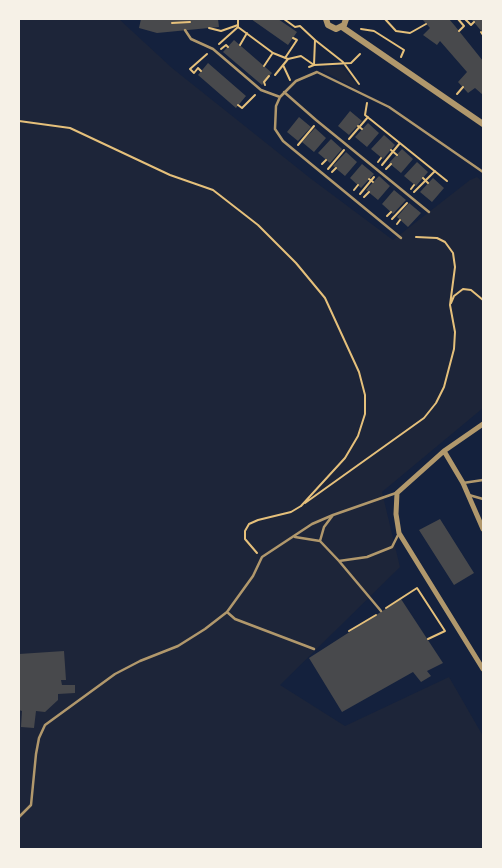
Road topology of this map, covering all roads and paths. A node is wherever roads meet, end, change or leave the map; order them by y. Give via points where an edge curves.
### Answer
1 (238, 19) edge
2 (285, 19) edge
3 (326, 19) edge
4 (346, 19) edge
5 (385, 19) edge
6 (458, 19) edge
7 (462, 20) edge
8 (190, 22) dead end
9 (474, 22) dead end
10 (172, 23) dead end
11 (426, 24) dead end
12 (238, 26) junction
13 (209, 28) dead end
14 (342, 28) junction
15 (361, 29) dead end
16 (185, 30) dead end
17 (460, 31) dead end
18 (248, 34) junction
19 (293, 38) dead end
20 (315, 40) junction
21 (240, 45) dead end
22 (215, 48) junction
23 (273, 53) junction
24 (360, 54) dead end
25 (401, 57) dead end
26 (286, 58) junction
27 (343, 62) junction
28 (283, 65) junction
29 (319, 65) dead end
30 (264, 66) dead end
31 (201, 71) dead end
32 (275, 75) dead end
33 (269, 76) dead end
34 (291, 81) dead end
35 (264, 82) dead end
36 (462, 87) dead end
37 (261, 90) junction
38 (284, 92) junction
39 (364, 92) dead end
40 (457, 94) dead end
41 (280, 97) junction
42 (367, 101) dead end
43 (238, 105) dead end
44 (368, 117) junction
45 (19, 121) edge
46 (483, 124) edge
47 (314, 126) dead end
48 (349, 139) dead end
49 (400, 143) junction
50 (305, 144) dead end
51 (298, 145) dead end
52 (301, 148) dead end
53 (392, 151) junction
54 (341, 153) dead end
55 (396, 155) dead end
56 (381, 158) dead end
57 (326, 160) dead end
58 (378, 162) dead end
59 (322, 164) dead end
60 (391, 164) dead end
61 (382, 165) dead end
62 (336, 168) dead end
63 (328, 169) dead end
64 (386, 169) dead end
65 (435, 171) junction
66 (332, 172) dead end
67 (483, 172) edge
68 (372, 180) dead end
69 (424, 180) junction
70 (447, 181) dead end
71 (428, 183) dead end
72 (358, 185) dead end
73 (414, 185) dead end
74 (411, 189) dead end
75 (354, 190) dead end
76 (369, 192) dead end
77 (414, 192) dead end
78 (360, 194) dead end
79 (364, 197) dead end
80 (409, 201) dead end
81 (391, 212) dead end
82 (429, 212) dead end
83 (387, 216) dead end
84 (392, 219) dead end
85 (400, 220) dead end
86 (397, 224) dead end
87 (416, 237) dead end
88 (401, 238) dead end
89 (450, 293) junction
90 (454, 296) junction
91 (483, 300) edge
92 (450, 305) junction
93 (483, 424) edge
94 (444, 451) junction
95 (483, 480) edge
96 (463, 483) junction
97 (396, 493) junction
98 (468, 494) junction
99 (483, 498) edge
100 (301, 506) junction
101 (333, 515) junction
102 (483, 529) edge
103 (399, 534) junction
104 (295, 537) junction
105 (320, 541) junction
106 (262, 557) junction
107 (339, 561) junction
108 (382, 611) junction
109 (227, 612) junction
110 (349, 631) dead end
111 (428, 639) dead end
112 (314, 649) dead end
113 (483, 669) edge
114 (19, 817) edge

1 - 12 path
2 - 20 path via 295,27 300,26
3 - 14 street via 330,28
4 - 14 street
5 - 11 path via 396,31 410,33
6 - 7 path
7 - 9 path via 471,25
7 - 17 path via 464,26
8 - 10 path
12 - 13 path via 221,31
12 - 18 path
12 - 22 path
14 - 46 street
15 - 25 path via 374,31 404,50
16 - 22 lane via 191,39
18 - 21 path
18 - 23 path
19 - 26 path via 297,40
20 - 26 path via 314,65 300,56
20 - 27 path
22 - 31 path via 190,69 194,73 198,68
22 - 37 lane
23 - 26 path
23 - 30 path
24 - 27 path via 351,63
26 - 28 path
27 - 29 path
27 - 39 path
28 - 32 path
28 - 34 path
33 - 35 path
36 - 40 path
37 - 41 lane
37 - 43 path via 242,108
38 - 41 lane
38 - 67 lane via 296,81 317,72 390,107
38 - 82 lane
41 - 88 lane via 276,106 275,129 283,141
42 - 44 path via 365,115
44 - 48 path
44 - 49 path
45 - 100 path via 70,128 170,176 214,190 258,225 325,298 359,372 365,395 365,414 358,436 345,458
47 - 51 path
49 - 53 path
49 - 65 path
50 - 52 path
53 - 55 path
53 - 61 path
54 - 63 path
56 - 58 path
57 - 59 path
60 - 64 path
62 - 66 path
65 - 69 path
65 - 70 path
68 - 78 path
69 - 71 path
69 - 77 path
72 - 75 path
73 - 74 path
76 - 79 path
80 - 84 path
81 - 83 path
85 - 86 path
87 - 89 path via 437,238 445,242 453,253 455,267
89 - 90 path
89 - 92 path
90 - 91 path via 463,289 471,290
90 - 92 path
92 - 100 path via 455,332 454,349 436,404 406,432
93 - 94 street
94 - 96 street
94 - 97 street
95 - 96 lane
96 - 98 street
97 - 101 lane
97 - 103 street
98 - 99 lane
98 - 102 street
100 - 106 path via 249,524 245,539
101 - 104 lane via 312,524
101 - 105 lane via 324,527
103 - 107 lane via 392,547 367,557
103 - 113 street
104 - 105 lane
104 - 106 lane
105 - 107 lane
106 - 109 lane via 253,576
107 - 108 lane
108 - 110 path
108 - 111 path via 417,588 445,632
109 - 112 lane via 235,619
109 - 114 lane via 178,646 115,674 45,725 36,754 31,804

